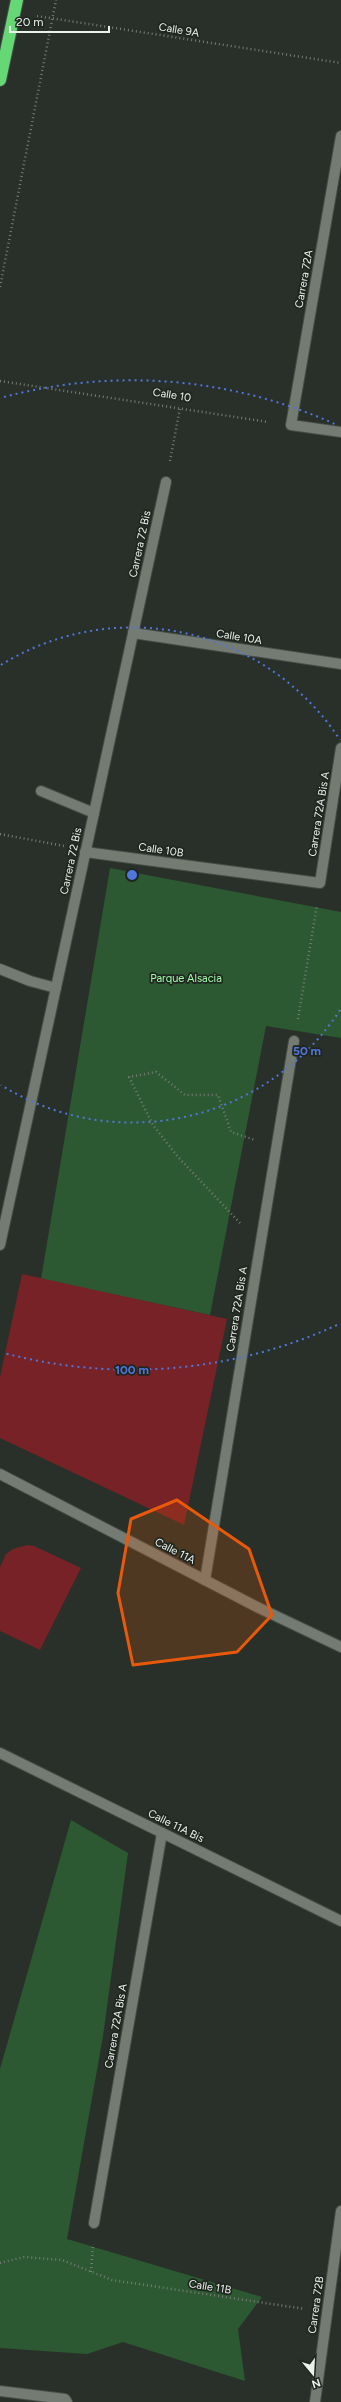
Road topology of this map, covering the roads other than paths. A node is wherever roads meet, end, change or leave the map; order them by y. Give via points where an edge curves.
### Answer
1 (17, 0) edge
2 (0, 80) edge
3 (341, 136) edge
4 (341, 432) edge
5 (166, 482) road end
6 (133, 633) junction
7 (341, 664) edge
8 (341, 748) edge
9 (41, 791) dead end
10 (94, 813) junction
11 (85, 852) junction
12 (320, 883) joint
13 (0, 969) edge
14 (56, 988) junction
15 (294, 1041) road end
16 (0, 1244) edge
17 (0, 1474) edge
18 (205, 1580) junction
19 (341, 1647) edge
20 (0, 1753) edge
21 (162, 1833) junction
22 (341, 1921) edge
23 (341, 2211) edge
24 (94, 2223) road end
25 (0, 2390) edge
26 (66, 2400) edge
27 (315, 2402) edge

1 - 2 highway
3 - 4 street, Carrera 72A via 291,426
5 - 6 street, Carrera 72 Bis
6 - 7 street, Calle 10A
6 - 10 street, Carrera 72 Bis
8 - 12 street, Carrera 72A Bis A
9 - 10 street
10 - 11 street, Carrera 72 Bis
11 - 12 street, Calle 10B
11 - 14 street, Carrera 72 Bis
13 - 14 street
14 - 16 street, Carrera 72 Bis
15 - 18 street, Carrera 72A Bis A
17 - 18 street, Calle 11A
18 - 19 street, Calle 11A
20 - 21 street, Calle 11A Bis
21 - 22 street, Calle 11A Bis
21 - 24 street, Carrera 72A Bis A
23 - 27 street, Carrera 72B
25 - 26 street

